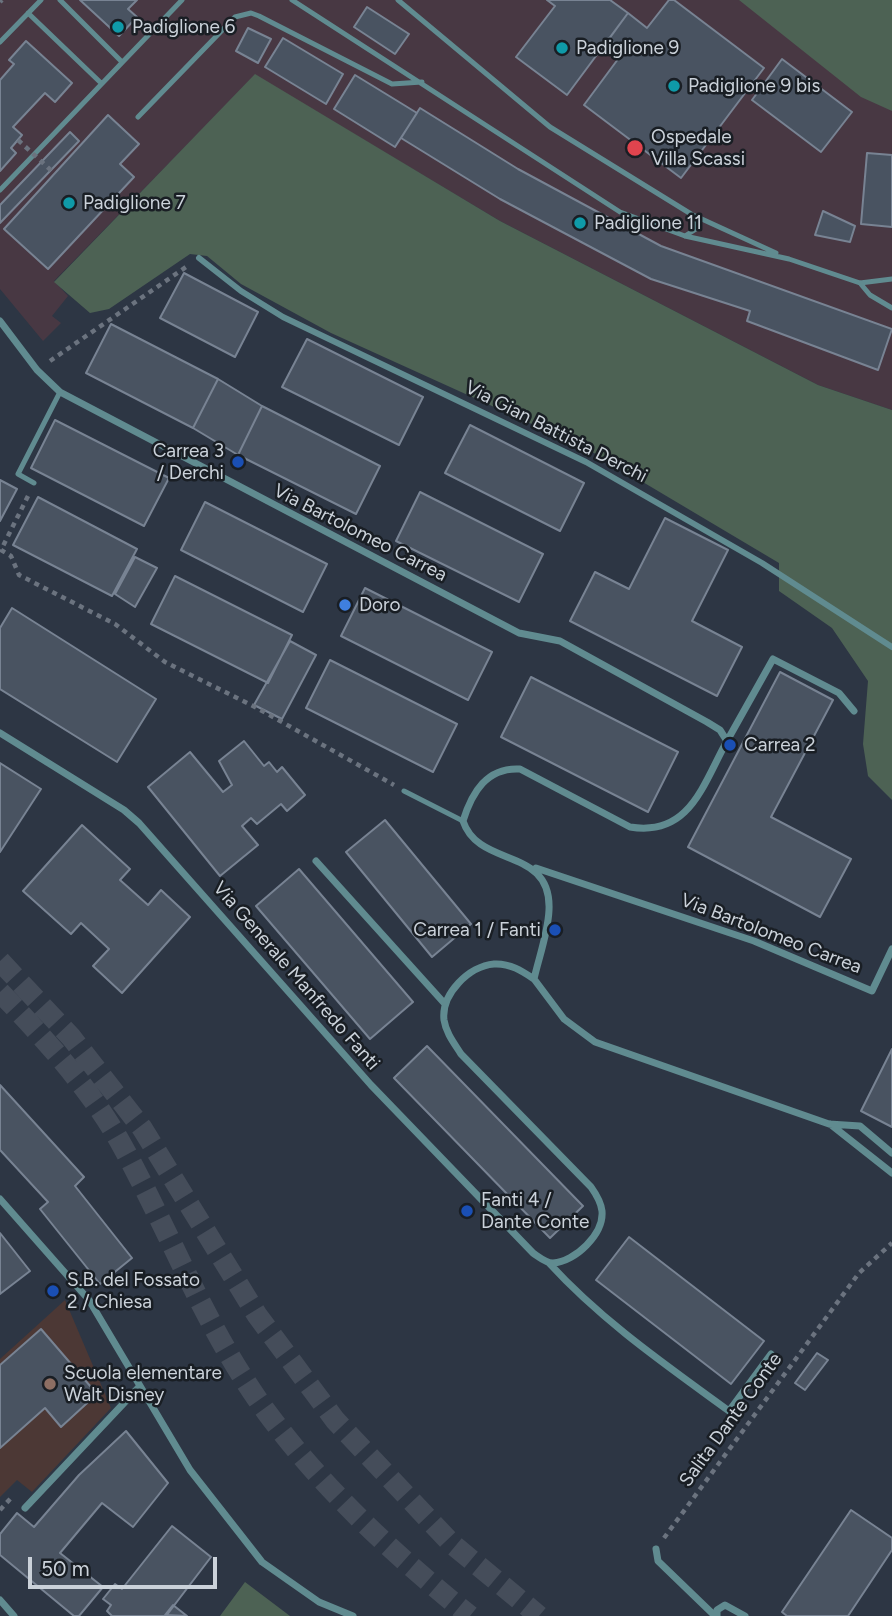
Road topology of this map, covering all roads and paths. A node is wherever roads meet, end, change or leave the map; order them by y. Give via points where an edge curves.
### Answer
1 (41, 0) edge
2 (60, 0) edge
3 (182, 0) edge
4 (292, 0) edge
5 (397, 0) edge
6 (28, 13) junction
7 (0, 42) edge
8 (121, 61) junction
9 (422, 82) junction
10 (101, 83) junction
11 (138, 117) dead end
12 (18, 140) dead end
13 (54, 174) dead end
14 (0, 190) edge
15 (691, 214) junction
16 (685, 236) junction
17 (199, 258) joint
18 (789, 259) junction
19 (892, 279) edge
20 (860, 283) junction
21 (892, 308) edge
22 (0, 321) edge
23 (37, 370) junction
24 (60, 392) junction
25 (34, 483) joint
26 (892, 647) edge
27 (854, 711) dead end
28 (0, 733) edge
29 (727, 741) junction
30 (404, 790) joint
31 (463, 821) junction
32 (316, 861) dead end
33 (535, 868) junction
34 (892, 949) edge
35 (534, 979) junction
36 (445, 1004) junction
37 (829, 1124) junction
38 (892, 1153) edge
39 (892, 1173) edge
40 (0, 1199) edge
41 (892, 1243) edge
42 (549, 1263) junction
43 (771, 1354) dead end
44 (140, 1386) junction
45 (25, 1508) dead end
46 (656, 1549) joint
47 (0, 1600) edge
48 (14, 1616) edge
49 (353, 1616) edge
50 (716, 1616) edge
51 (745, 1616) edge

1 - 6 lane
2 - 8 lane
3 - 8 lane
4 - 9 lane
5 - 15 lane via 550,127
6 - 7 lane
6 - 10 lane
8 - 10 lane
9 - 11 lane via 392,84 259,16 243,14
9 - 16 lane via 621,212
10 - 14 lane
12 - 13 path, bridge
15 - 16 lane via 696,229
15 - 18 lane
16 - 18 lane
17 - 23 path
17 - 26 street, Via Gian Battista Derchi via 283,317 574,456 698,524
18 - 20 lane
19 - 20 lane
20 - 21 lane
22 - 23 street, Via Bartolomeo Carrea
23 - 24 street, Via Bartolomeo Carrea
24 - 25 lane via 18,474
24 - 29 street, Via Bartolomeo Carrea via 519,633 560,641 713,726
25 - 30 path via 1,550 11,556 19,575 116,624 165,662
27 - 29 street via 839,693 773,659
28 - 42 street, Via Generale Manfredo Fanti via 139,823 371,1085 533,1253
29 - 31 street via 694,801 678,820 662,826 647,830 630,827 511,768 488,777 478,787
30 - 31 lane
31 - 33 street, Via Bartolomeo Carrea via 468,835 482,846
32 - 36 street
33 - 34 street, Via Bartolomeo Carrea via 754,941 872,991
33 - 35 street via 546,887 549,910
35 - 36 street via 520,969 492,964 468,974
35 - 37 street via 564,1019 595,1042
36 - 42 street via 447,1032 461,1054 599,1200 600,1227 587,1245 562,1261
37 - 38 street via 860,1126
37 - 39 street
40 - 44 street via 89,1300
41 - 46 path, Salita Dante Conte via 859,1273
42 - 43 street, Via Generale Manfredo Fanti via 617,1328 729,1411
44 - 45 street
44 - 49 street via 190,1470 262,1562 319,1602
46 - 50 street via 658,1561
47 - 48 street
50 - 51 street via 725,1605

